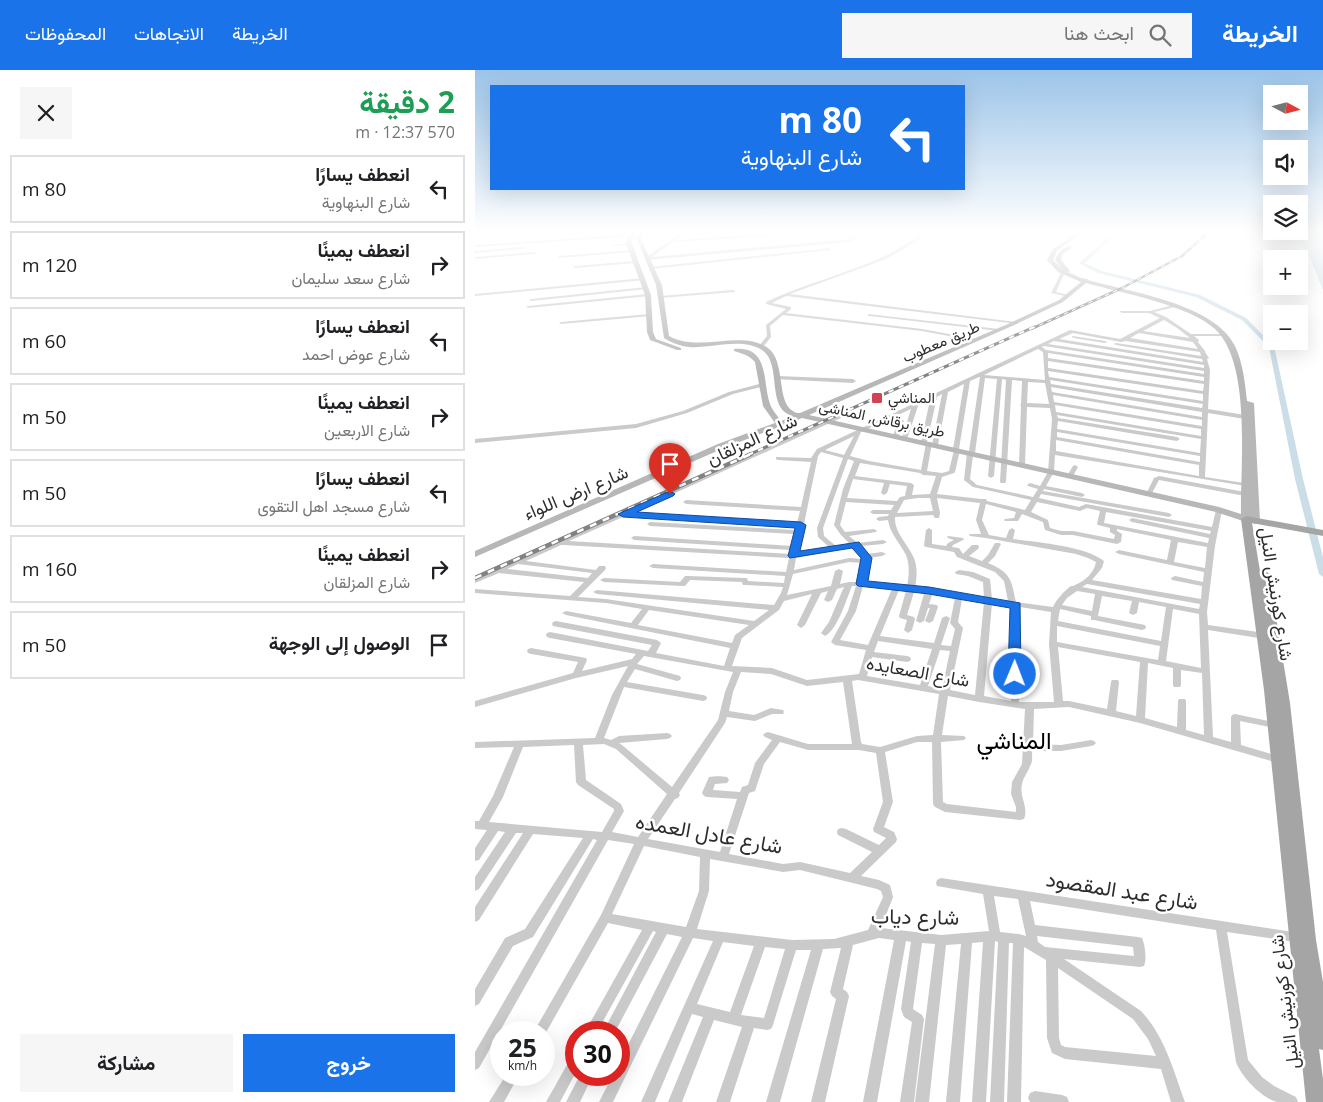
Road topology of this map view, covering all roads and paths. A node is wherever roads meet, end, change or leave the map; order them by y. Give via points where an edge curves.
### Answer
1 (627, 278) edge
2 (633, 278) edge
3 (643, 278) edge
4 (656, 278) edge
5 (828, 278) edge
6 (1060, 278) edge
7 (1076, 278) edge
8 (1081, 278) edge
9 (1089, 282) junction
10 (548, 284) dead end
11 (733, 291) dead end
12 (647, 292) junction
13 (785, 294) junction
14 (1140, 294) junction
15 (475, 296) edge
16 (660, 296) junction
17 (1067, 296) junction
18 (779, 297) junction
19 (531, 300) dead end
20 (1173, 306) junction
21 (527, 307) dead end
22 (1122, 312) dead end
23 (1150, 312) junction
24 (782, 314) junction
25 (649, 315) junction
26 (870, 315) dead end
27 (1164, 318) junction
28 (561, 323) dead end
29 (1012, 324) junction
30 (999, 330) junction
31 (664, 331) junction
32 (650, 332) junction
33 (1139, 332) junction
34 (1191, 334) junction
35 (1224, 335) junction
36 (1063, 336) junction
37 (1055, 339) junction
38 (1125, 339) junction
39 (976, 340) junction
40 (1197, 341) junction
41 (1233, 342) junction
42 (760, 347) junction
43 (1043, 348) junction
44 (1203, 351) junction
45 (1045, 359) junction
46 (1206, 367) junction
47 (981, 376) junction
48 (1047, 377) junction
49 (777, 378) junction
50 (1000, 378) junction
51 (1009, 378) junction
52 (1025, 380) junction
53 (853, 381) dead end
54 (967, 381) junction
55 (1206, 383) junction
56 (763, 385) junction
57 (945, 391) junction
58 (1050, 393) junction
59 (934, 396) junction
60 (1204, 401) junction
61 (1023, 404) junction
62 (915, 405) junction
63 (1053, 410) junction
64 (850, 412) dead end
65 (800, 417) junction
66 (1204, 418) junction
67 (829, 421) junction
68 (901, 421) dead end
69 (1247, 421) junction
70 (781, 422) junction
71 (1203, 428) junction
72 (862, 430) junction
73 (1055, 430) junction
74 (901, 437) junction
75 (1055, 438) junction
76 (475, 441) edge
77 (1203, 441) junction
78 (929, 443) junction
79 (819, 450) junction
80 (956, 450) junction
81 (1054, 450) junction
82 (971, 453) junction
83 (1203, 455) junction
84 (847, 456) junction
85 (778, 458) dead end
86 (993, 458) junction
87 (814, 460) junction
88 (858, 460) junction
89 (1003, 461) junction
90 (1202, 464) junction
91 (1022, 465) junction
92 (1075, 467) dead end
93 (1248, 467) junction
94 (1051, 472) junction
95 (923, 473) junction
96 (939, 475) junction
97 (991, 476) dead end
98 (1070, 476) junction
99 (1202, 476) junction
100 (851, 477) junction
101 (888, 482) junction
102 (1003, 482) dead end
103 (1030, 485) dead end
104 (1245, 485) junction
105 (1041, 489) junction
106 (990, 490) junction
107 (884, 493) dead end
108 (1149, 494) junction
109 (1245, 494) junction
110 (933, 496) junction
111 (908, 498) junction
112 (843, 500) junction
113 (985, 500) junction
114 (1035, 500) junction
115 (686, 502) dead end
116 (900, 503) junction
117 (1141, 505) dead end
118 (803, 510) junction
119 (1103, 510) junction
120 (1219, 510) junction
121 (873, 512) dead end
122 (1023, 512) junction
123 (623, 514) junction
124 (893, 515) junction
125 (1169, 515) dead end
126 (1113, 516) dead end
127 (879, 519) dead end
128 (1007, 520) dead end
129 (1250, 520) junction
130 (650, 524) dead end
131 (1114, 527) junction
132 (800, 528) junction
133 (929, 530) dead end
134 (1012, 530) dead end
135 (874, 531) dead end
136 (1066, 533) junction
137 (1214, 533) junction
138 (1323, 533) edge
139 (843, 534) junction
140 (972, 535) dead end
141 (986, 536) junction
142 (950, 537) dead end
143 (634, 538) dead end
144 (1175, 539) junction
145 (1009, 540) junction
146 (561, 542) junction
147 (883, 542) dead end
148 (855, 544) junction
149 (997, 544) dead end
150 (1211, 546) junction
151 (975, 547) dead end
152 (796, 548) junction
153 (835, 548) junction
154 (949, 549) junction
155 (1063, 549) junction
156 (1119, 552) dead end
157 (475, 554) edge
158 (882, 554) dead end
159 (794, 556) junction
160 (965, 556) junction
161 (866, 559) junction
162 (517, 562) junction
163 (984, 563) junction
164 (1170, 563) junction
165 (653, 566) dead end
166 (498, 571) junction
167 (839, 571) dead end
168 (1208, 571) junction
169 (959, 572) dead end
170 (790, 574) junction
171 (1175, 578) dead end
172 (590, 580) junction
173 (475, 581) edge
174 (1085, 581) junction
175 (849, 584) junction
176 (862, 584) junction
177 (787, 585) junction
178 (1206, 585) junction
179 (835, 587) junction
180 (897, 587) junction
181 (911, 588) junction
182 (1074, 588) junction
183 (475, 591) edge
184 (818, 591) junction
185 (929, 591) junction
186 (597, 592) junction
187 (1099, 593) junction
188 (959, 596) junction
189 (571, 599) junction
190 (782, 599) junction
191 (591, 600) junction
192 (828, 600) dead end
193 (1136, 600) junction
194 (988, 602) junction
195 (1204, 602) junction
196 (925, 605) junction
197 (1014, 606) junction
198 (1170, 606) junction
199 (647, 607) junction
200 (776, 608) junction
201 (1056, 608) junction
202 (668, 610) junction
203 (1203, 612) junction
204 (566, 613) dead end
205 (1133, 613) dead end
206 (1094, 614) junction
207 (664, 618) dead end
208 (946, 618) dead end
209 (920, 621) dead end
210 (929, 621) dead end
211 (754, 623) junction
212 (1055, 623) junction
213 (556, 624) dead end
214 (801, 625) dead end
215 (633, 626) junction
216 (1142, 627) dead end
217 (1203, 627) junction
218 (908, 630) dead end
219 (825, 633) dead end
220 (550, 635) dead end
221 (1265, 636) junction
222 (875, 638) junction
223 (1055, 644) junction
224 (1164, 644) junction
225 (734, 646) junction
226 (936, 647) junction
227 (954, 649) junction
228 (531, 651) dead end
229 (870, 651) junction
230 (646, 653) junction
231 (1015, 659) junction
232 (907, 660) dead end
233 (1145, 660) junction
234 (1162, 663) junction
235 (632, 664) junction
236 (1005, 666) dead end
237 (1177, 666) junction
238 (727, 669) junction
239 (738, 670) junction
240 (1205, 671) junction
241 (576, 675) junction
242 (677, 678) dead end
243 (847, 678) junction
244 (862, 678) junction
245 (1115, 682) dead end
246 (622, 684) junction
247 (1177, 685) dead end
248 (923, 688) junction
249 (945, 693) junction
250 (703, 698) dead end
251 (979, 699) junction
252 (1181, 701) dead end
253 (1059, 703) junction
254 (475, 704) edge
255 (1015, 705) junction
256 (1030, 706) junction
257 (780, 712) dead end
258 (1111, 713) junction
259 (725, 714) junction
260 (1140, 720) junction
261 (1275, 725) junction
262 (1181, 731) junction
263 (667, 736) dead end
264 (936, 737) junction
265 (961, 738) dead end
266 (1209, 739) junction
267 (578, 741) junction
268 (598, 741) junction
269 (520, 743) junction
270 (612, 743) junction
271 (1091, 743) dead end
272 (475, 745) edge
273 (859, 747) junction
274 (1029, 747) junction
275 (1237, 747) junction
276 (881, 750) junction
277 (1278, 759) junction
278 (724, 780) dead end
279 (1285, 780) junction
280 (675, 794) junction
281 (743, 796) junction
282 (479, 825) edge
283 (495, 827) junction
284 (513, 828) junction
285 (531, 829) junction
286 (841, 832) dead end
287 (590, 836) junction
288 (607, 836) junction
289 (641, 841) junction
290 (880, 851) junction
291 (705, 854) junction
292 (475, 857) edge
293 (723, 858) junction
294 (852, 878) junction
295 (941, 883) dead end
296 (475, 886) edge
297 (988, 890) junction
298 (1023, 895) junction
299 (475, 917) edge
300 (605, 918) junction
301 (650, 926) junction
302 (1221, 926) junction
303 (664, 928) junction
304 (1030, 930) junction
305 (690, 933) junction
306 (873, 933) junction
307 (901, 935) junction
308 (996, 936) junction
309 (721, 937) junction
310 (917, 937) junction
311 (1296, 937) junction
312 (967, 938) junction
313 (941, 940) junction
314 (1019, 940) junction
315 (761, 941) junction
316 (848, 941) junction
317 (792, 945) junction
318 (818, 946) junction
319 (1043, 951) junction
320 (475, 1000) edge
321 (689, 1008) junction
322 (710, 1014) junction
323 (734, 1019) junction
324 (546, 1021) edge
325 (597, 1021) edge
326 (615, 1021) edge
327 (750, 1023) junction
328 (1323, 1041) edge
329 (1165, 1063) junction
330 (475, 1064) edge
331 (565, 1080) edge
332 (506, 1086) edge
333 (581, 1086) edge
334 (1035, 1098) dead end
335 (496, 1102) edge
336 (553, 1102) edge
337 (573, 1102) edge
338 (606, 1102) edge
339 (648, 1102) edge
340 (675, 1102) edge
341 (723, 1102) edge
342 (773, 1102) edge
343 (818, 1102) edge
344 (870, 1102) edge
345 (907, 1102) edge
346 (922, 1102) edge
347 (953, 1102) edge
348 (979, 1102) edge
349 (997, 1102) edge
350 (1014, 1102) edge
351 (1060, 1102) edge
352 (1178, 1102) edge
353 (1291, 1102) edge
354 (1316, 1102) edge

1 - 10 street
2 - 15 street
3 - 12 street
4 - 16 street
5 - 13 street
6 - 17 street via 1053,293
7 - 9 street, شارع كورنيش النيل
8 - 9 street, شارع كورنيش النيل
9 - 14 street, شارع كورنيش النيل
9 - 17 street, طريق معطوب
11 - 16 street
12 - 19 street
12 - 21 street
12 - 25 street
13 - 18 street
13 - 29 street
14 - 20 street, شارع كورنيش النيل
14 - 41 street, شارع كورنيش النيل via 1205,317 1224,328
16 - 31 street
17 - 29 street, طريق معطوب
18 - 24 street via 768,304 789,307
18 - 29 street
20 - 23 street
20 - 35 street, شارع كورنيش النيل via 1205,321
22 - 23 street
23 - 27 street
24 - 39 street via 922,330
24 - 42 street via 768,326 769,336
25 - 28 street
25 - 32 street
26 - 30 street
27 - 33 street
27 - 34 street
29 - 30 street, طريق معطوب
30 - 39 street, طريق معطوب
31 - 32 street
31 - 42 street via 669,340 682,344
32 - 56 street via 653,340 669,347 748,352 757,358
33 - 38 street
33 - 40 street
34 - 35 street
34 - 40 street
35 - 41 street, شارع كورنيش النيل
36 - 37 street
36 - 38 street via 1075,330 1119,341
36 - 46 street
37 - 43 street
37 - 46 street
38 - 44 street
39 - 65 street, طريق معطوب
40 - 44 street
41 - 69 street, شارع كورنيش النيل via 1248,390
42 - 49 street, طريق برقاش, المناشى via 771,356
43 - 45 street
43 - 46 street
43 - 47 street
44 - 46 street
45 - 48 street
45 - 55 street
46 - 55 street
47 - 50 street
47 - 54 street
47 - 82 street
48 - 52 street
48 - 58 street
48 - 60 street
48 - 60 street
49 - 53 street
49 - 65 street, طريق برقاش, المناشى via 782,404 790,413
50 - 51 street
50 - 86 street
51 - 52 street
51 - 89 street
52 - 61 street
54 - 57 street
54 - 80 street
55 - 60 street
56 - 70 street via 766,403
56 - 76 street via 630,427
57 - 59 street
57 - 78 street
58 - 63 street
58 - 66 street
59 - 62 street
59 - 78 street
60 - 66 street
60 - 69 street
61 - 63 street
61 - 91 street
62 - 72 street
62 - 74 street
63 - 71 street
63 - 73 street
63 - 77 street
64 - 67 street, شارع المزلقان
65 - 67 street, طريق برقاش, المناشى
65 - 70 street, شارع ارض اللواء
66 - 71 street
67 - 72 street, طريق برقاش, المناشى
67 - 123 street, شارع المزلقان
68 - 74 street
69 - 93 street, شارع كورنيش النيل
70 - 157 street, شارع ارض اللواء
71 - 77 street
72 - 74 street, طريق برقاش, المناشى
72 - 79 street
72 - 84 street
73 - 75 street
73 - 83 street via 1119,444
74 - 78 street, طريق برقاش, المناشى
75 - 81 street
75 - 90 street
77 - 83 street
78 - 80 street, طريق برقاش, المناشى
78 - 95 street
79 - 84 street
79 - 87 street
80 - 82 street, طريق برقاش, المناشى
80 - 96 street via 952,472
81 - 94 street
81 - 99 street
82 - 86 street, طريق برقاش, المناشى
82 - 106 street via 967,480
83 - 90 street
84 - 88 street
84 - 153 street via 820,528 821,537
85 - 87 street
86 - 89 street, طريق برقاش, المناشى
86 - 97 street
87 - 118 street
88 - 95 street
88 - 100 street
89 - 91 street, طريق برقاش, المناشى
89 - 102 street
90 - 99 street
91 - 94 street, طريق برقاش, المناشى
92 - 98 street
93 - 104 street, شارع كورنيش النيل
93 - 129 street, شارع كورنيش النيل
94 - 98 street, طريق برقاش, المناشى
94 - 105 street
95 - 96 street
96 - 110 street
98 - 108 street, طريق برقاش, المناشى
99 - 104 street
100 - 101 street
100 - 112 street
101 - 107 street
101 - 111 street via 912,486
103 - 105 street
104 - 109 street, شارع كورنيش النيل
105 - 114 street
105 - 117 street
105 - 125 street
106 - 113 street
106 - 114 street
108 - 109 street via 1158,478
108 - 120 street, طريق برقاش, المناشى
109 - 129 street, شارع كورنيش النيل
110 - 111 street
110 - 113 street
110 - 124 street via 937,515
111 - 116 street via 902,498
112 - 116 street
112 - 139 street via 837,524
113 - 122 street
113 - 141 street via 979,520
114 - 119 street
114 - 122 street
115 - 118 street
116 - 124 street
118 - 132 street
119 - 131 street via 1099,523
119 - 137 street
120 - 129 street, طريق برقاش, المناشى
120 - 137 street
121 - 124 street
122 - 128 street via 1016,520
122 - 136 street via 1046,521 1047,529 1051,531
123 - 132 street
123 - 146 street, شارع المزلقان
124 - 127 street
124 - 181 street via 894,529 912,559
126 - 137 street
129 - 138 main road
129 - 221 main road, شارع كورنيش النيل
129 - 279 main road, شارع كورنيش النيل via 1275,645
130 - 132 street
131 - 136 street via 1113,532 1119,534 1117,542
131 - 144 street
132 - 152 street
133 - 154 street via 927,546
134 - 145 street
135 - 139 street
136 - 155 street
137 - 150 street
139 - 148 street
140 - 141 street
141 - 145 street
142 - 154 street via 961,539 950,544
143 - 152 street
144 - 150 street
144 - 164 street
145 - 155 street
146 - 159 street
146 - 162 street, شارع المزلقان
147 - 148 street
148 - 153 street
148 - 161 street
149 - 163 street
150 - 168 street
151 - 160 street
152 - 159 street
153 - 159 street
154 - 160 street
155 - 174 street via 1100,561 1094,575
156 - 164 street
158 - 161 street
159 - 170 street
160 - 163 street
161 - 170 street
161 - 176 street
162 - 166 street, شارع المزلقان
162 - 172 street via 600,570
163 - 197 street via 1008,580
164 - 168 street
165 - 170 street
166 - 172 street
166 - 173 street, شارع المزلقان
167 - 179 street
168 - 178 street
169 - 194 street via 987,581
170 - 177 street
171 - 178 street
172 - 189 street
174 - 182 street
174 - 195 street
175 - 176 street
175 - 179 street
175 - 219 street
176 - 180 street
176 - 229 street via 835,642
177 - 186 street via 689,578 682,584 605,579
177 - 190 street
178 - 195 street
179 - 184 street
179 - 192 street
180 - 181 street
180 - 222 street
181 - 185 street
181 - 218 street via 903,616 911,620
182 - 187 street
182 - 201 street
183 - 189 street
184 - 190 street
184 - 214 street
185 - 188 street
185 - 196 street
186 - 191 street
186 - 200 street
187 - 193 street
187 - 206 street
188 - 194 street
188 - 227 street via 954,623 959,628
189 - 191 street
190 - 200 street
191 - 199 street
193 - 198 street
193 - 205 street
194 - 197 street
194 - 251 street
195 - 203 street
196 - 209 street
196 - 210 street via 934,607
197 - 201 street
197 - 231 street
198 - 203 street
198 - 224 street
199 - 202 street
199 - 215 street
200 - 211 street
201 - 206 street
201 - 212 street
202 - 207 street
202 - 211 street
203 - 217 street
204 - 215 street
206 - 216 street via 1094,618
208 - 226 street
211 - 225 street via 740,634
212 - 223 street
212 - 224 street
213 - 230 street via 657,643
215 - 225 street
217 - 221 street
217 - 240 street
220 - 230 street, شارع الصعايده
221 - 261 main road, شارع كورنيش النيل
222 - 226 street
222 - 229 street
223 - 233 street
223 - 253 street
224 - 234 street
225 - 238 street
226 - 227 street
226 - 248 street
227 - 249 street
228 - 241 street via 583,660
229 - 232 street
229 - 244 street
230 - 235 street
230 - 238 street, شارع الصعايده
231 - 236 street via 1006,659
231 - 255 street
233 - 234 street
233 - 260 street
234 - 237 street
235 - 241 street
235 - 242 street
235 - 246 street
237 - 240 street
237 - 247 street
238 - 239 street, شارع الصعايده
239 - 243 street, شارع الصعايده via 772,671 815,684
239 - 259 street
240 - 266 street
241 - 254 street
243 - 244 street, شارع الصعايده
243 - 273 street
244 - 248 street, شارع الصعايده
245 - 258 street
246 - 250 street
246 - 268 street
248 - 249 street, شارع الصعايده
249 - 251 street, شارع الصعايده
249 - 264 street via 938,713
251 - 255 street, شارع الصعايده
252 - 262 street
253 - 256 street, شارع الصعايده
253 - 258 street, شارع الصعايده
255 - 256 street, شارع الصعايده
256 - 274 street
257 - 259 street via 771,711 755,718
258 - 260 street, شارع الصعايده
259 - 280 street
260 - 262 street, شارع الصعايده
261 - 275 street via 1235,717
261 - 277 main road, شارع كورنيش النيل
262 - 266 street, شارع الصعايده
263 - 270 street via 619,739
264 - 265 street
264 - 274 street via 940,807 1019,817 1021,807 1016,794 1017,782 1027,764
264 - 276 street
266 - 275 street, شارع الصعايده
267 - 268 street
267 - 269 street
267 - 288 street via 581,782 619,808
268 - 270 street
269 - 272 street
269 - 282 street via 497,797
270 - 280 street
271 - 274 street via 1061,748
273 - 276 street
273 - 281 street via 808,746 773,737 752,788 745,790
275 - 277 street, شارع الصعايده
276 - 290 street via 889,799 878,828 892,839
277 - 279 main road, شارع كورنيش النيل
278 - 281 street via 712,780 707,793
279 - 311 main road, شارع كورنيش النيل
279 - 328 main road, شارع كورنيش النيل
280 - 289 street
281 - 293 street
282 - 283 street, شارع عادل العمده
283 - 284 street, شارع عادل العمده
283 - 292 street
284 - 285 street, شارع عادل العمده
284 - 296 street
285 - 287 street, شارع عادل العمده
285 - 299 street
286 - 290 street
287 - 288 street, شارع عادل العمده
287 - 320 street via 529,933 509,942
288 - 289 street, شارع عادل العمده
288 - 330 street
289 - 291 street, شارع عادل العمده
289 - 300 street
290 - 294 street
291 - 293 street, شارع عادل العمده
291 - 305 street via 704,891
293 - 294 street, شارع عادل العمده via 783,868 800,866
294 - 306 street, شارع عادل العمده via 883,886 888,891 889,897
295 - 297 street, شارع عبد المقصود
297 - 298 street, شارع عبد المقصود
297 - 308 street
298 - 302 street, شارع عبد المقصود
298 - 304 street
300 - 301 street, شارع دياب
300 - 324 street
301 - 303 street, شارع دياب
301 - 325 street
302 - 311 street, شارع عبد المقصود
302 - 353 street via 1242,1062 1249,1075 1261,1086
303 - 305 street, شارع دياب
303 - 326 street
304 - 319 street
304 - 319 street via 1138,942 1140,962
305 - 309 street, شارع دياب
305 - 338 street
306 - 307 street, شارع دياب
306 - 316 street, شارع دياب
307 - 310 street, شارع دياب
307 - 344 street
308 - 312 street, شارع دياب
308 - 314 street, شارع دياب
308 - 348 street
308 - 349 street
309 - 315 street, شارع دياب
309 - 321 street
310 - 313 street, شارع دياب
310 - 345 street via 907,1009 918,1019
311 - 354 main road, شارع كورنيش النيل
312 - 313 street, شارع دياب
312 - 347 street
313 - 346 street
314 - 319 street, شارع دياب
314 - 350 street
315 - 317 street, شارع دياب
315 - 323 street
316 - 318 street, شارع دياب
316 - 343 street via 836,992 843,996
317 - 318 street, شارع دياب
317 - 327 street via 768,1024
318 - 342 street
319 - 329 street, شارع دياب via 1137,1015 1153,1034
319 - 329 street via 1056,1049 1065,1053
321 - 322 street
321 - 339 street
322 - 323 street
322 - 340 street
323 - 327 street
327 - 341 street
329 - 352 street, شارع دياب
331 - 336 street
332 - 335 street
333 - 337 street
334 - 351 street

